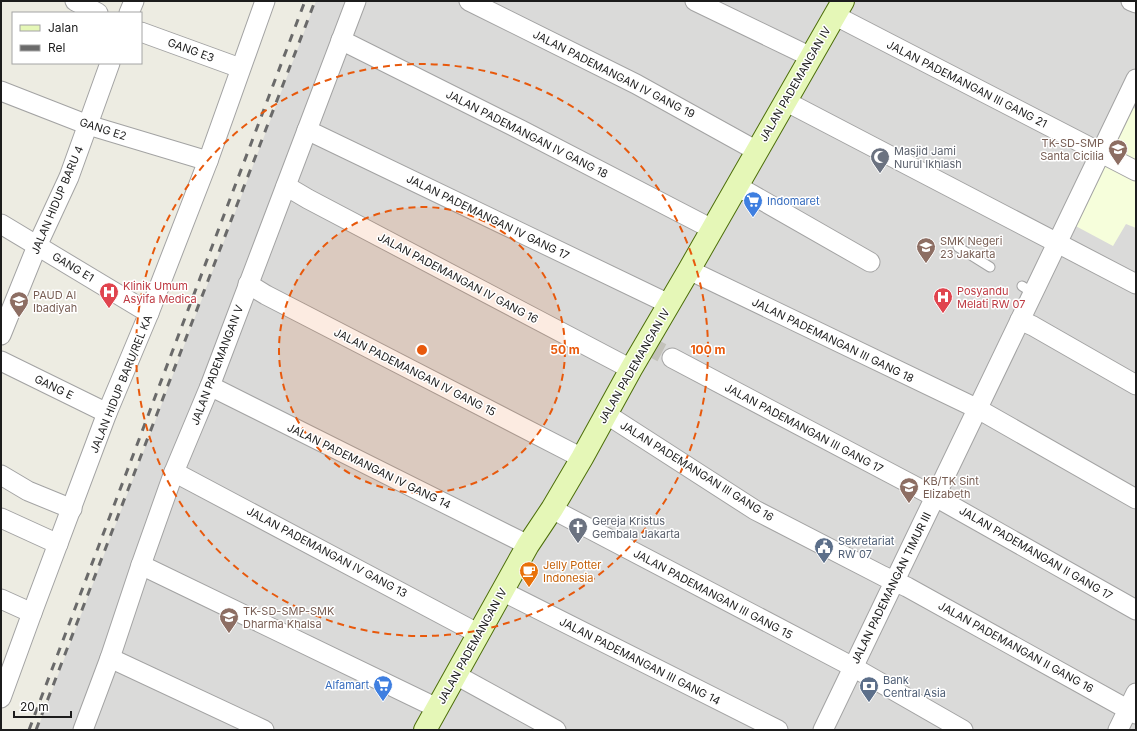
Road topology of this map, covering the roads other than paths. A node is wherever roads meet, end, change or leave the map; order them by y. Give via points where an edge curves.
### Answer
1 (75, 1) edge
2 (134, 1) edge
3 (265, 1) edge
4 (356, 1) edge
5 (469, 1) edge
6 (694, 1) edge
7 (1131, 1) edge
8 (1136, 3) edge
9 (839, 8) edge
10 (96, 12) edge
11 (129, 12) edge
12 (142, 32) edge
13 (342, 40) junction
14 (811, 57) junction
15 (110, 64) edge
16 (240, 68) junction
17 (1136, 79) edge
18 (1, 91) edge
19 (785, 101) junction
20 (88, 125) junction
21 (307, 130) junction
22 (757, 151) junction
23 (1100, 153) junction
24 (208, 161) junction
25 (1136, 171) edge
26 (286, 186) junction
27 (737, 186) junction
28 (1, 224) edge
29 (712, 229) junction
30 (1058, 242) junction
31 (37, 246) junction
32 (958, 247) dead end
33 (870, 262) dead end
34 (990, 267) dead end
35 (689, 270) junction
36 (248, 284) junction
37 (1136, 284) edge
38 (669, 304) junction
39 (150, 313) junction
40 (1020, 320) junction
41 (1, 335) edge
42 (672, 358) tunnel mouth
43 (1, 361) edge
44 (630, 369) junction
45 (1136, 385) edge
46 (210, 386) junction
47 (978, 409) junction
48 (108, 412) junction
49 (606, 414) junction
50 (582, 458) junction
51 (174, 472) junction
52 (1, 475) edge
53 (935, 497) junction
54 (1136, 499) edge
55 (72, 509) junction
56 (552, 509) junction
57 (1, 518) edge
58 (58, 544) junction
59 (528, 545) junction
60 (141, 565) junction
61 (895, 581) junction
62 (502, 591) junction
63 (1, 599) edge
64 (1136, 610) edge
65 (32, 613) junction
66 (479, 634) junction
67 (110, 658) junction
68 (853, 667) junction
69 (456, 675) junction
70 (2, 693) edge
71 (1133, 706) edge
72 (437, 708) junction
73 (83, 730) edge
74 (264, 730) edge
75 (425, 730) edge
76 (556, 730) edge
77 (778, 730) edge
78 (823, 730) edge
79 (963, 730) edge
80 (1118, 730) edge

1 - 10 street
2 - 11 street
3 - 16 street, JALAN HIDUP BARU/REL KA
4 - 13 street, JALAN PADEMANGAN V
5 - 22 street, JALAN PADEMANGAN IV GANG 19 via 636,84
6 - 14 street
7 - 8 street
9 - 14 street, JALAN PADEMANGAN IV
9 - 23 street, JALAN PADEMANGAN III GANG 21
12 - 16 street, GANG E3
13 - 21 street, JALAN PADEMANGAN V
13 - 29 street, JALAN PADEMANGAN IV GANG 18
14 - 19 street, JALAN PADEMANGAN IV
15 - 20 street, JALAN HIDUP BARU 4
16 - 24 street, JALAN HIDUP BARU/REL KA
17 - 23 street, JALAN PADEMANGAN TIMUR III
18 - 20 street, GANG E2
19 - 22 street, JALAN PADEMANGAN IV
19 - 30 street
20 - 24 street, GANG E2
20 - 31 street, JALAN HIDUP BARU 4
21 - 26 street, JALAN PADEMANGAN V
21 - 38 street, JALAN PADEMANGAN IV GANG 17
22 - 27 street, JALAN PADEMANGAN IV
23 - 25 street, JALAN PADEMANGAN III GANG 21
23 - 30 street, JALAN PADEMANGAN TIMUR III
24 - 39 street, JALAN HIDUP BARU/REL KA
26 - 36 street, JALAN PADEMANGAN V
26 - 44 street, JALAN PADEMANGAN IV GANG 16
27 - 29 street, JALAN PADEMANGAN IV
27 - 33 street
28 - 31 street, GANG E1
29 - 35 street, JALAN PADEMANGAN IV
30 - 37 street
30 - 40 street, JALAN PADEMANGAN TIMUR III via 1027,290
31 - 39 street, GANG E1
31 - 41 street, JALAN HIDUP BARU 4
32 - 34 lane
35 - 38 street, JALAN PADEMANGAN IV
35 - 47 street, JALAN PADEMANGAN III GANG 18
36 - 46 street, JALAN PADEMANGAN V
36 - 50 street, JALAN PADEMANGAN IV GANG 15 via 266,296
38 - 44 street, JALAN PADEMANGAN IV
39 - 48 street, JALAN HIDUP BARU/REL KA
40 - 45 street
40 - 47 street, JALAN PADEMANGAN TIMUR III
42 - 53 street, JALAN PADEMANGAN III GANG 17
43 - 48 street, GANG E
44 - 49 street, JALAN PADEMANGAN IV
46 - 51 street, JALAN PADEMANGAN V
46 - 59 street, JALAN PADEMANGAN IV GANG 14
47 - 53 street, JALAN PADEMANGAN TIMUR III
47 - 54 street, JALAN PADEMANGAN III GANG 18
48 - 55 street, JALAN HIDUP BARU/REL KA
49 - 50 street, JALAN PADEMANGAN IV
49 - 61 street, JALAN PADEMANGAN III GANG 16 via 755,510
50 - 56 street, JALAN PADEMANGAN IV
51 - 60 street, JALAN PADEMANGAN V
51 - 66 street, JALAN PADEMANGAN IV GANG 13
52 - 55 street via 28,491
53 - 61 street, JALAN PADEMANGAN TIMUR III
53 - 64 street, JALAN PADEMANGAN II GANG 17
55 - 58 street, JALAN HIDUP BARU/REL KA
56 - 59 street, JALAN PADEMANGAN IV
56 - 68 street, JALAN PADEMANGAN III GANG 15
57 - 58 street
58 - 65 street, JALAN HIDUP BARU/REL KA
59 - 62 street, JALAN PADEMANGAN IV
60 - 67 street, JALAN PADEMANGAN V
60 - 72 street
61 - 68 street, JALAN PADEMANGAN TIMUR III
61 - 71 street, JALAN PADEMANGAN II GANG 16
62 - 66 street, JALAN PADEMANGAN IV
62 - 77 street, JALAN PADEMANGAN III GANG 14
63 - 65 street
65 - 70 street, JALAN HIDUP BARU/REL KA
66 - 69 street, JALAN PADEMANGAN IV
67 - 73 street, JALAN PADEMANGAN V
67 - 74 street
68 - 78 street, JALAN PADEMANGAN TIMUR III
68 - 79 street, JALAN PADEMANGAN III GANG 15
69 - 72 street, JALAN PADEMANGAN IV
69 - 76 street
71 - 80 street
72 - 75 street, JALAN PADEMANGAN IV

